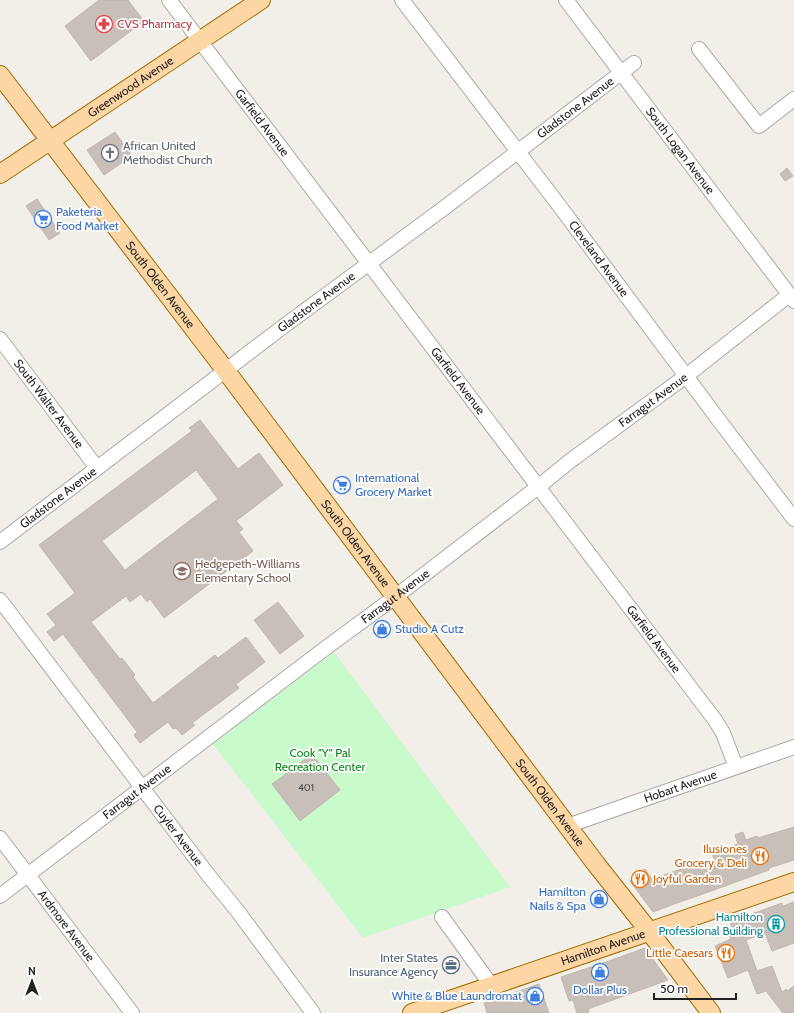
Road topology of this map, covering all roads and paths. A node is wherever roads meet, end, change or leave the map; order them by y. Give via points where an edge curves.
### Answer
1 (169, 0) edge
2 (261, 0) edge
3 (402, 0) edge
4 (566, 0) edge
5 (200, 40) junction
6 (699, 49) dead end
7 (634, 63) dead end
8 (621, 74) junction
9 (0, 75) edge
10 (794, 99) edge
11 (50, 140) junction
12 (517, 152) junction
13 (0, 174) edge
14 (370, 263) junction
15 (792, 298) edge
16 (0, 339) edge
17 (226, 371) junction
18 (686, 376) junction
19 (97, 468) junction
20 (538, 487) junction
21 (794, 519) edge
22 (0, 542) edge
23 (395, 597) junction
24 (0, 600) edge
25 (794, 747) edge
26 (736, 767) junction
27 (143, 787) junction
28 (567, 826) junction
29 (0, 838) edge
30 (28, 874) junction
31 (794, 882) edge
32 (0, 896) edge
33 (442, 917) dead end
34 (649, 931) junction
35 (490, 985) junction
36 (132, 1013) edge
37 (313, 1013) edge
38 (412, 1013) edge
39 (710, 1013) edge

1 - 5 street, Garfield Avenue
2 - 5 main road, Greenwood Avenue
3 - 12 street, Cleveland Avenue
4 - 8 street, South Logan Avenue
5 - 11 main road, Greenwood Avenue
5 - 14 street, Garfield Avenue
6 - 10 street via 759,126
7 - 8 street, Gladstone Avenue
8 - 12 street, Gladstone Avenue
8 - 15 street, South Logan Avenue
9 - 11 main road, South Olden Avenue
11 - 13 main road, Greenwood Avenue
11 - 17 main road, South Olden Avenue
12 - 14 street, Gladstone Avenue
12 - 18 street, Cleveland Avenue
14 - 17 street, Gladstone Avenue
14 - 20 street, Garfield Avenue
15 - 18 street, Farragut Avenue
16 - 19 street, South Walter Avenue
17 - 19 street, Gladstone Avenue
17 - 23 main road, South Olden Avenue
18 - 20 street, Farragut Avenue
18 - 21 street, Cleveland Avenue
19 - 22 street, Gladstone Avenue
20 - 23 street, Farragut Avenue
20 - 26 street, Garfield Avenue via 715,720 723,733
23 - 27 street, Farragut Avenue
23 - 28 main road, South Olden Avenue
24 - 27 street, Cuyler Avenue
25 - 26 street, Hobart Avenue
26 - 28 street, Hobart Avenue
27 - 30 street, Farragut Avenue
27 - 37 street, Cuyler Avenue
28 - 34 main road, South Olden Avenue
29 - 30 street, Ardmore Avenue
30 - 32 street, Farragut Avenue
30 - 36 street, Ardmore Avenue
31 - 34 main road, Hamilton Avenue
33 - 35 street
34 - 35 main road, Hamilton Avenue
34 - 39 main road, South Olden Avenue
35 - 38 main road, Hamilton Avenue

